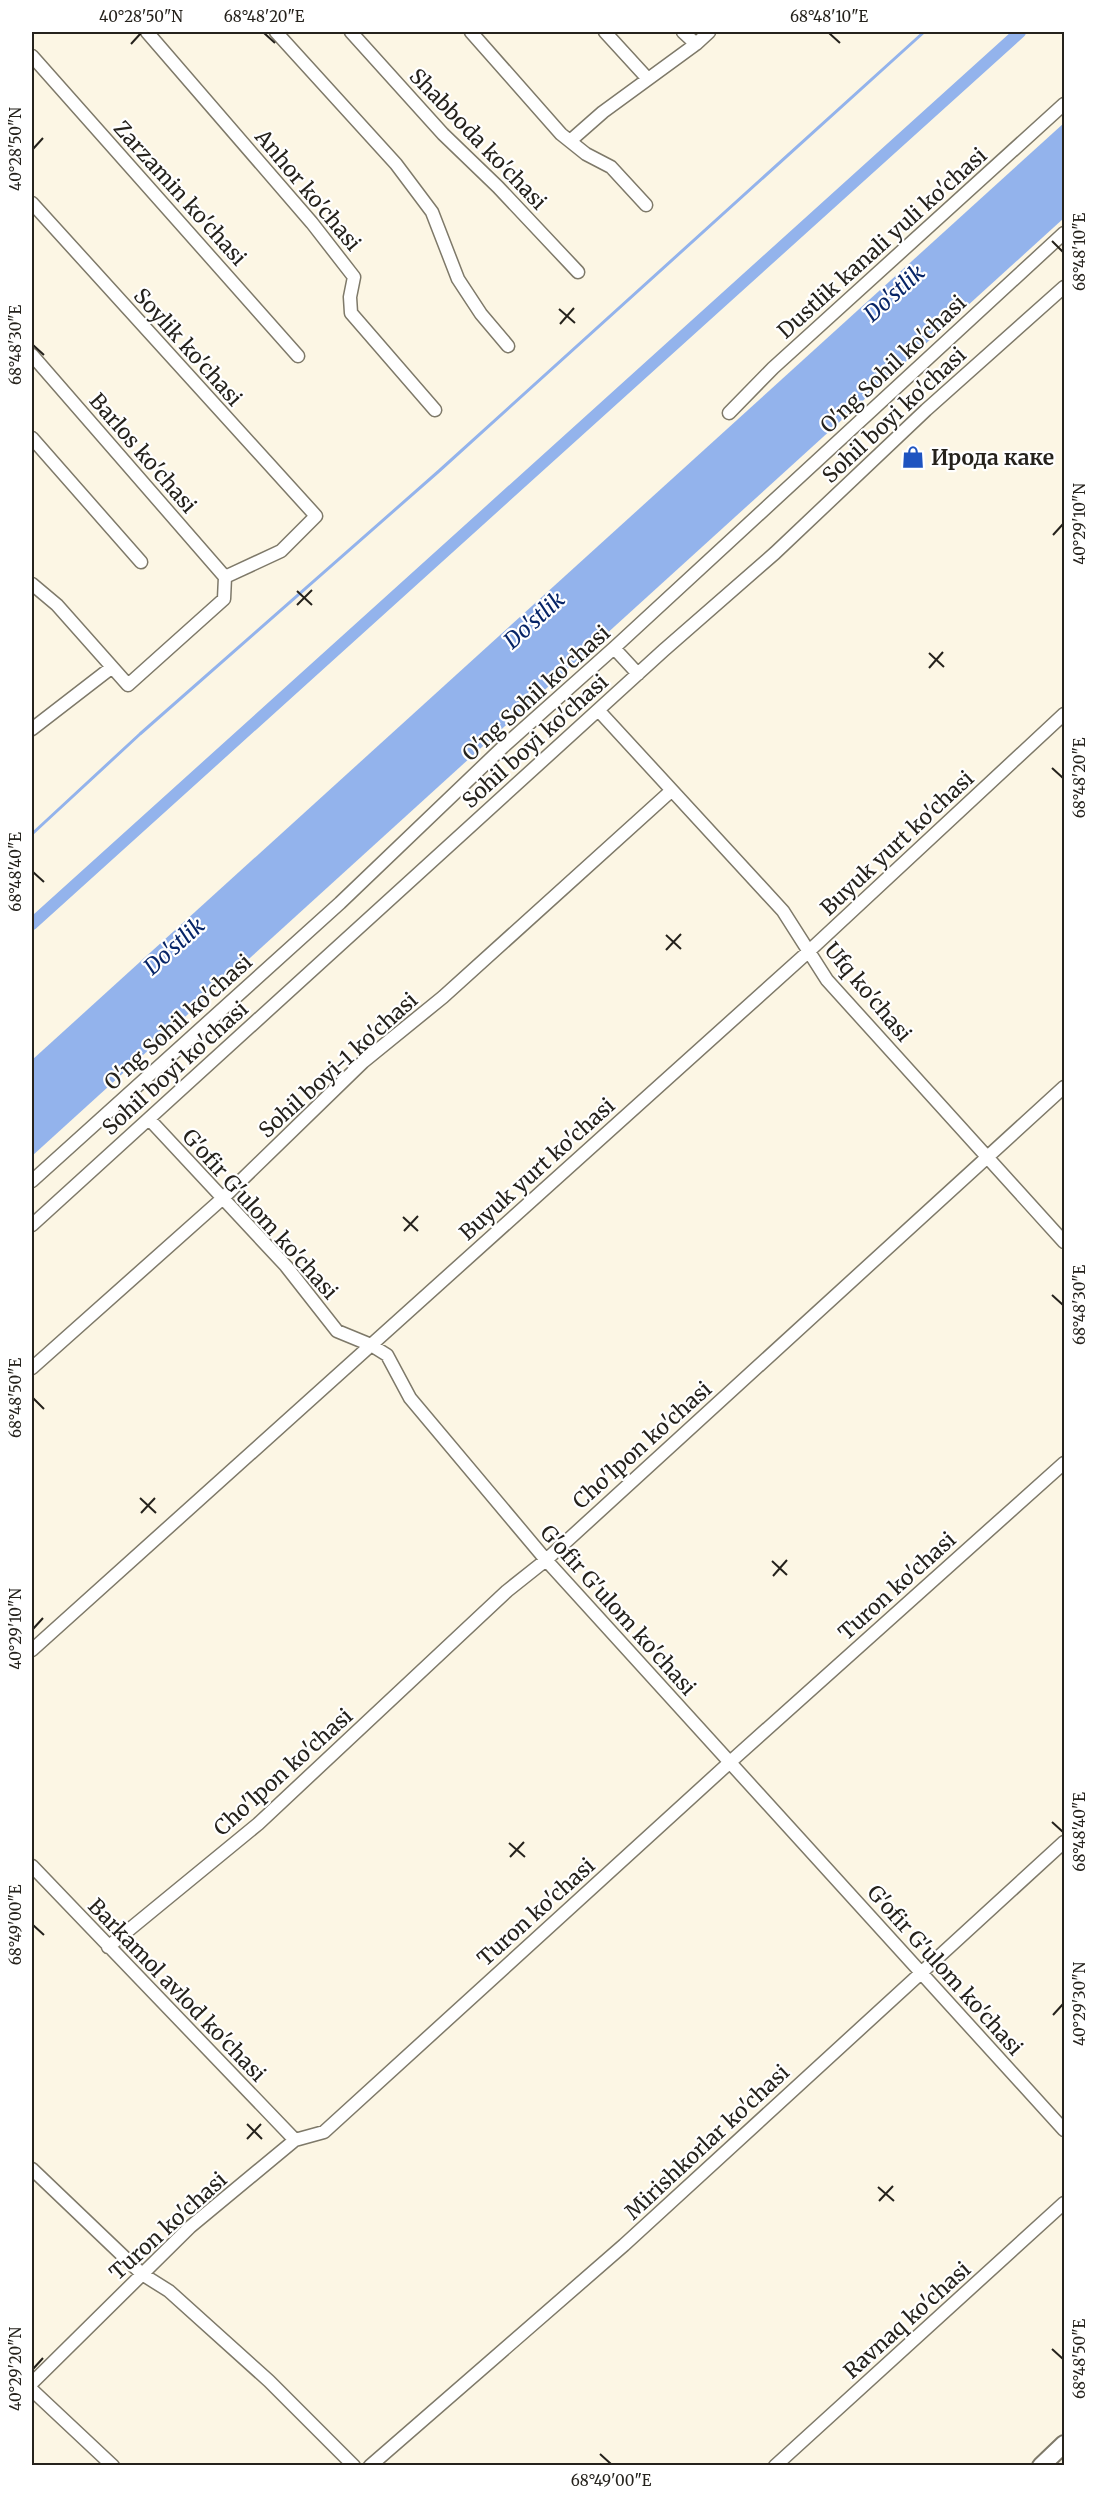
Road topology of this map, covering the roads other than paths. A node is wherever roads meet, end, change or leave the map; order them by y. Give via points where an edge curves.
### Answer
1 (147, 32) edge
2 (276, 32) edge
3 (351, 32) edge
4 (471, 32) edge
5 (605, 32) edge
6 (683, 32) edge
7 (710, 32) edge
8 (696, 44) junction
9 (32, 56) edge
10 (648, 79) junction
11 (1065, 104) edge
12 (570, 141) junction
13 (32, 203) edge
14 (646, 204) dead end
15 (1064, 234) edge
16 (578, 272) dead end
17 (1065, 287) edge
18 (508, 346) dead end
19 (32, 355) edge
20 (298, 356) dead end
21 (435, 410) dead end
22 (729, 413) dead end
23 (32, 438) edge
24 (141, 562) dead end
25 (225, 577) junction
26 (32, 584) edge
27 (615, 648) junction
28 (111, 668) junction
29 (638, 674) junction
30 (599, 711) junction
31 (1065, 714) edge
32 (32, 729) edge
33 (671, 790) junction
34 (808, 952) junction
35 (1065, 1087) edge
36 (148, 1119) junction
37 (987, 1157) junction
38 (32, 1181) edge
39 (223, 1198) junction
40 (32, 1225) edge
41 (1065, 1242) edge
42 (371, 1345) junction
43 (32, 1368) edge
44 (1065, 1463) edge
45 (546, 1560) junction
46 (32, 1650) edge
47 (729, 1763) junction
48 (1065, 1842) edge
49 (32, 1866) edge
50 (108, 1947) junction
51 (922, 1972) junction
52 (1065, 2130) edge
53 (295, 2140) junction
54 (32, 2169) edge
55 (1065, 2203) edge
56 (142, 2274) junction
57 (32, 2383) edge
58 (32, 2390) edge
59 (1065, 2444) edge
60 (113, 2466) edge
61 (354, 2466) edge
62 (370, 2466) edge
63 (775, 2466) edge
64 (1041, 2466) edge

1 - 21 street, Anhor ko'chasi via 354,277 351,313
2 - 18 street via 396,164 432,212 458,279
3 - 16 street, Shabboda ko'chasi via 442,134
4 - 12 street
5 - 10 street
6 - 8 street
7 - 8 street
8 - 10 street
9 - 20 street, Zarzamin ko'chasi
10 - 12 street
11 - 22 street, Dustlik kanali yuli ko'chasi via 773,368
12 - 14 street via 611,167
13 - 25 street, Soylik ko'chasi via 316,516 281,551
15 - 27 street, O'ng Sohil ko'chasi
17 - 29 street, Sohil boyi ko'chasi via 926,410 776,553
19 - 25 street, Barlos ko'chasi
23 - 24 street
25 - 28 street via 224,599 128,685
26 - 28 street via 57,605
27 - 29 street
27 - 38 street, O'ng Sohil ko'chasi
28 - 32 street
29 - 30 street, Sohil boyi ko'chasi
30 - 33 street, Ufq ko'chasi
30 - 36 street, Sohil boyi ko'chasi
31 - 34 street, Buyuk yurt ko'chasi
33 - 34 street, Ufq ko'chasi via 783,911
33 - 39 street, Sohil boyi-1 ko'chasi via 443,997 363,1062
34 - 37 street, Ufq ko'chasi via 827,980
34 - 42 street, Buyuk yurt ko'chasi
35 - 37 street, Cho'lpon ko'chasi
36 - 39 street, G'ofir G'ulom ko'chasi
36 - 40 street, Sohil boyi ko'chasi
37 - 41 street, Ufq ko'chasi
37 - 45 street, Cho'lpon ko'chasi
39 - 42 street, G'ofir G'ulom ko'chasi via 286,1266 337,1331
39 - 43 street, Sohil boyi-1 ko'chasi
42 - 45 street, G'ofir G'ulom ko'chasi via 387,1355 410,1398
42 - 46 street, Buyuk yurt ko'chasi
44 - 47 street, Turon ko'chasi
45 - 47 street, G'ofir G'ulom ko'chasi
45 - 50 street, Cho'lpon ko'chasi via 507,1591 258,1824
47 - 51 street, G'ofir G'ulom ko'chasi
47 - 53 street, Turon ko'chasi via 324,2132
48 - 51 street, Mirishkorlar ko'chasi
49 - 50 street, Barkamol avlod ko'chasi
50 - 53 street, Barkamol avlod ko'chasi
51 - 52 street, G'ofir G'ulom ko'chasi
51 - 62 street, Mirishkorlar ko'chasi via 624,2245
53 - 56 street, Turon ko'chasi via 190,2226
54 - 56 street
55 - 63 street, Ravnaq ko'chasi
56 - 57 street, Turon ko'chasi
56 - 61 street via 169,2291
58 - 60 street
59 - 64 main road

